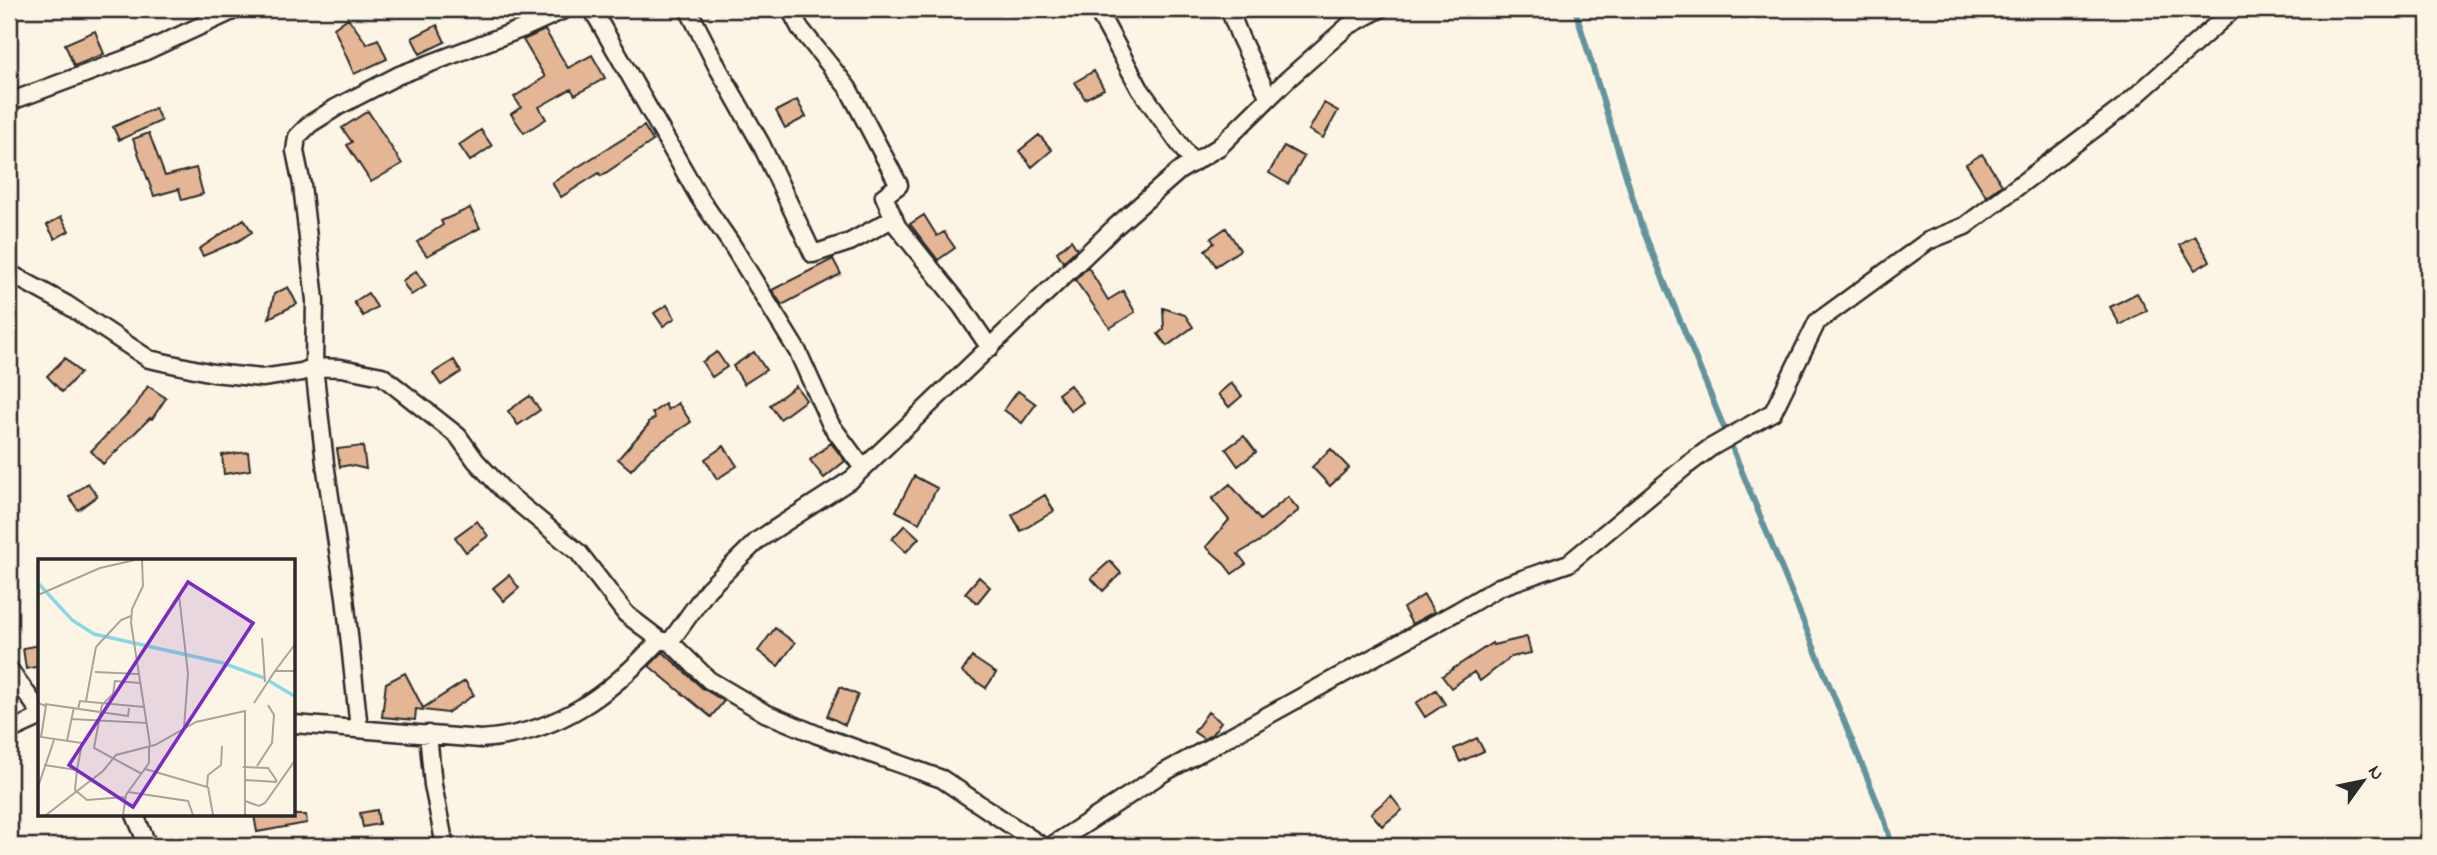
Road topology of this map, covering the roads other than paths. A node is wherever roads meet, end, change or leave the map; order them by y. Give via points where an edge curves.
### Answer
1 (237, 9) edge
2 (566, 9) edge
3 (592, 9) edge
4 (688, 9) edge
5 (790, 9) edge
6 (1097, 9) edge
7 (1229, 9) edge
8 (1380, 9) edge
9 (2234, 9) edge
10 (1269, 98) junction
11 (9, 102) edge
12 (1193, 163) junction
13 (894, 218) junction
14 (9, 272) edge
15 (990, 348) junction
16 (314, 367) junction
17 (863, 468) junction
18 (665, 641) junction
19 (9, 669) edge
20 (38, 712) edge
21 (38, 716) edge
22 (296, 724) edge
23 (359, 729) junction
24 (9, 731) edge
25 (428, 734) junction
26 (135, 816) edge
27 (148, 846) edge
28 (445, 846) edge
29 (1042, 846) edge
30 (1051, 846) edge

1 - 11 street via 144,52
2 - 16 street via 399,75 337,107 297,136 295,151 315,300
3 - 17 street via 699,197 798,352 831,425
4 - 13 street via 761,144 813,254 850,242
5 - 13 street via 800,29 848,88 899,185 884,196
6 - 12 street via 1140,89
7 - 10 street
8 - 10 street via 1348,26
9 - 30 street via 2122,108 1975,219 1928,241 1817,322 1773,412 1710,448 1569,563 1499,587 1163,773
10 - 12 street via 1219,147
12 - 15 street via 1115,227
13 - 15 street
14 - 16 street via 149,359 262,378
15 - 17 street
16 - 18 street via 382,376 458,436 504,491 579,553 626,614
16 - 23 street
17 - 18 street via 758,540 708,589
18 - 25 street via 599,698 569,716 508,737
18 - 29 street via 709,680 765,713 942,779
19 - 20 street
21 - 24 street
22 - 23 street
23 - 25 street
25 - 28 street
26 - 27 street

